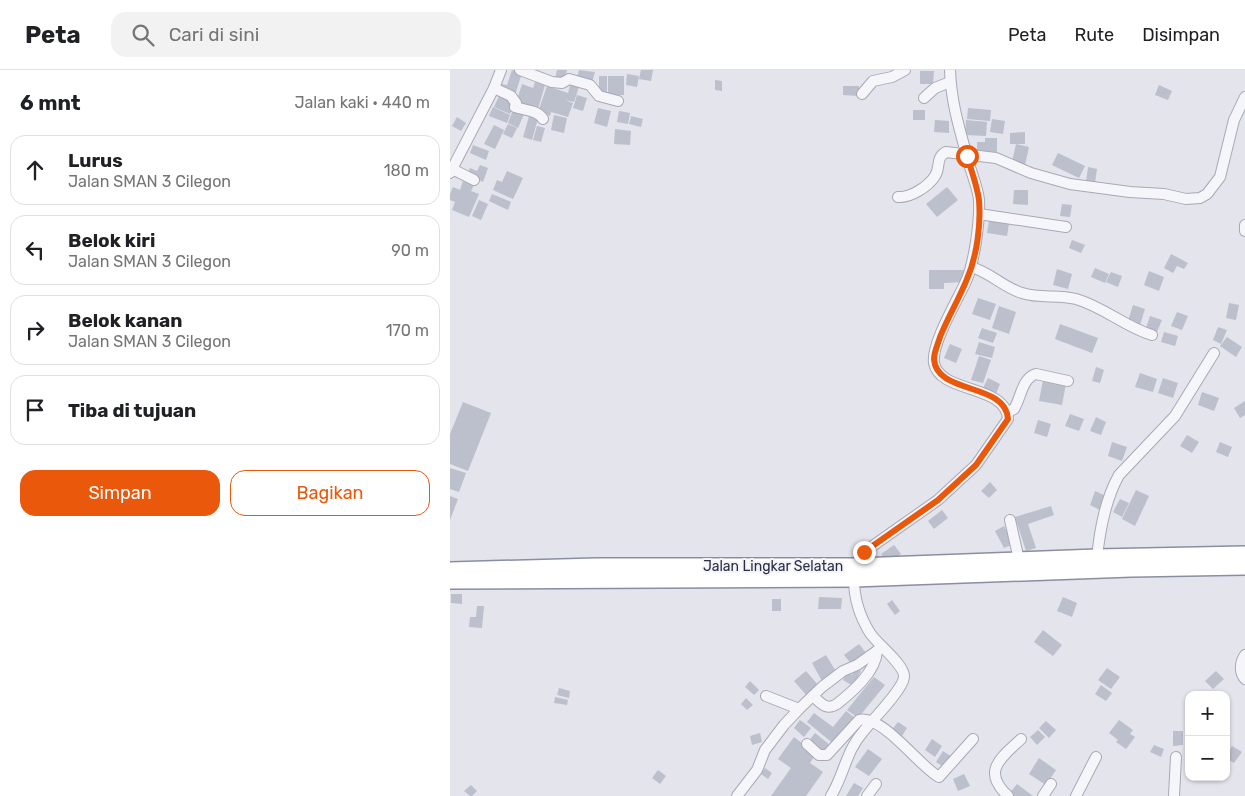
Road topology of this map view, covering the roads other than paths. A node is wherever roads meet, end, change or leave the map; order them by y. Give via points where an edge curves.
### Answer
1 (501, 70) edge
2 (520, 70) edge
3 (905, 70) edge
4 (950, 70) edge
5 (570, 74) edge
6 (950, 82) junction
7 (494, 88) junction
8 (862, 94) dead end
9 (1245, 97) edge
10 (924, 98) dead end
11 (618, 101) dead end
12 (543, 119) dead end
13 (967, 156) junction
14 (451, 171) edge
15 (474, 180) dead end
16 (898, 198) dead end
17 (979, 214) junction
18 (1245, 225) edge
19 (1066, 227) dead end
20 (1245, 231) edge
21 (971, 267) junction
22 (1152, 335) dead end
23 (1214, 353) dead end
24 (1068, 381) dead end
25 (1008, 412) junction
26 (1010, 520) dead end
27 (1097, 557) junction
28 (1019, 560) junction
29 (1244, 561) edge
30 (450, 570) edge
31 (856, 573) junction
32 (450, 581) edge
33 (879, 650) junction
34 (1245, 655) edge
35 (1245, 679) edge
36 (766, 696) dead end
37 (813, 696) junction
38 (799, 709) junction
39 (873, 722) junction
40 (1021, 738) dead end
41 (973, 739) dead end
42 (806, 744) dead end
43 (1096, 757) dead end
44 (1176, 757) dead end
45 (876, 784) dead end
46 (1051, 784) dead end
47 (737, 796) edge
48 (831, 796) edge
49 (867, 796) edge
50 (1008, 796) edge
51 (1043, 796) edge
52 (1076, 796) edge
53 (1174, 796) edge

1 - 7 street
2 - 5 street via 560,84
3 - 8 street via 874,81
4 - 6 street
5 - 11 street via 590,85 599,96
6 - 10 street via 935,88
6 - 13 street via 955,117
7 - 12 street via 511,96 516,102 515,107 535,112
7 - 14 street
9 - 13 street via 1234,120 1220,176 1200,198 1186,200 1164,194 1070,184 996,158
13 - 16 street via 946,152 940,155 935,176 919,191
13 - 17 street via 979,198
14 - 15 street
17 - 19 street
17 - 21 street
18 - 20 street
21 - 22 street via 990,274 1004,286 1023,294 1068,298 1098,307
21 - 25 street via 934,353 935,367 946,380 982,392
23 - 27 street via 1175,416 1116,480 1104,514
24 - 25 street via 1032,375 1026,380 1014,409
25 - 31 street via 1006,425 976,465 938,500 864,552
26 - 28 street
27 - 28 highway, Jalan Lingkar Selatan
27 - 29 highway, Jalan Lingkar Selatan
28 - 31 highway, Jalan Lingkar Selatan
29 - 31 highway, Jalan Lingkar Selatan via 1121,570
30 - 31 highway, Jalan Lingkar Selatan via 596,566
31 - 32 highway, Jalan Lingkar Selatan
31 - 33 street via 854,590 860,611
33 - 37 street via 843,671
33 - 37 street via 871,670 837,704 826,707
33 - 39 street via 903,669 904,678
34 - 35 street via 1240,670
36 - 38 street
37 - 38 street
38 - 47 street via 765,750 757,770
39 - 41 street via 938,777
39 - 42 street via 859,720 827,755 820,755
39 - 48 street via 862,732 847,756 841,779
40 - 50 street via 995,769 994,776
43 - 52 street
44 - 53 street
45 - 49 street
46 - 51 street

